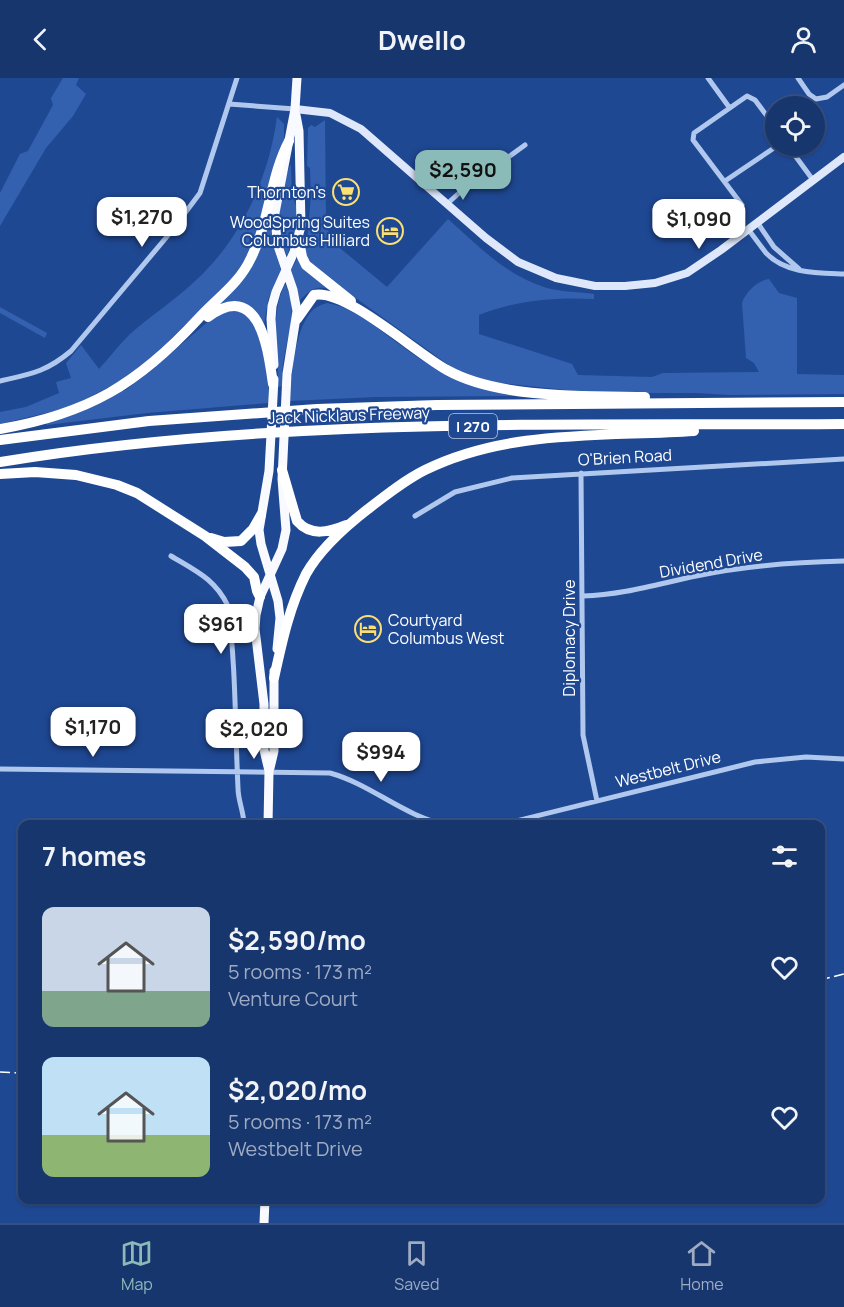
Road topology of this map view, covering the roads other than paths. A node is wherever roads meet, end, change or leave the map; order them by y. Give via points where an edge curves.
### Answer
1 (237, 78) edge
2 (297, 78) edge
3 (708, 78) edge
4 (798, 78) edge
5 (844, 85) edge
6 (229, 104) junction
7 (729, 107) junction
8 (295, 110) junction
9 (765, 114) edge
10 (290, 141) junction
11 (525, 145) dead end
12 (765, 154) edge
13 (795, 156) edge
14 (844, 156) edge
15 (813, 180) junction
16 (725, 181) junction
17 (447, 204) junction
18 (742, 205) dead end
19 (757, 222) junction
20 (748, 229) junction
21 (299, 240) junction
22 (286, 269) junction
23 (800, 270) junction
24 (844, 274) edge
25 (367, 315) junction
26 (297, 319) junction
27 (192, 327) junction
28 (0, 381) edge
29 (273, 384) junction
30 (844, 402) edge
31 (734, 403) junction
32 (799, 424) junction
33 (844, 424) edge
34 (0, 429) edge
35 (0, 440) edge
36 (844, 459) edge
37 (0, 462) edge
38 (282, 466) junction
39 (581, 473) junction
40 (0, 474) edge
41 (261, 515) junction
42 (415, 516) dead end
43 (351, 523) junction
44 (205, 536) junction
45 (171, 556) dead end
46 (844, 561) edge
47 (270, 574) junction
48 (582, 596) junction
49 (260, 597) junction
50 (274, 678) junction
51 (844, 759) edge
52 (0, 769) edge
53 (238, 771) junction
54 (269, 771) junction
55 (597, 801) junction
56 (244, 820) edge
57 (268, 820) edge
58 (430, 820) edge
59 (520, 820) edge
60 (265, 1204) edge
61 (264, 1223) edge

1 - 6 street
2 - 8 main road
3 - 7 street
4 - 5 street via 813,98 828,97
6 - 8 street
6 - 28 street via 200,194 165,239 71,351 44,370
7 - 9 street via 742,97 752,97
7 - 16 street via 693,136
8 - 10 main road
8 - 17 main road via 330,113 361,129
8 - 21 main road via 302,217
10 - 22 main road via 275,213
10 - 27 highway via 280,159 252,256 228,292
11 - 17 street
12 - 16 street
13 - 15 street
14 - 15 main road
15 - 19 main road
16 - 18 street
17 - 20 main road via 518,262 556,278 596,286 641,285 675,277 698,267
19 - 20 main road
19 - 23 street via 774,247
20 - 23 street via 767,254
21 - 22 main road
21 - 25 highway via 306,265
22 - 26 main road
22 - 29 main road via 271,319
23 - 24 street
25 - 26 highway via 321,294 310,298
25 - 31 highway via 446,370 475,381 543,393
26 - 38 main road via 288,363
27 - 29 highway via 225,308 250,312 265,337
27 - 34 highway via 154,363 106,396 45,420
29 - 41 main road via 269,461
30 - 31 highway, Jack Nicklaus Freeway / I 270
31 - 35 highway, Jack Nicklaus Freeway / I 270 via 317,408 149,421
32 - 33 highway, Jack Nicklaus Freeway / I 270
32 - 37 highway, Jack Nicklaus Freeway / I 270 via 342,429 149,443
32 - 43 highway via 498,445 423,471
36 - 39 street, O'Brien Road
38 - 43 highway via 291,505 301,527 325,532
38 - 47 main road via 286,530
39 - 42 street, O'Brien Road via 512,478 455,492
39 - 48 street, Diplomacy Drive
40 - 44 highway via 94,478 137,493
41 - 44 highway via 241,541 224,542
41 - 47 main road via 260,537
43 - 50 highway via 307,573 285,624
44 - 49 highway via 254,577
45 - 53 street via 208,579 220,590 228,606
46 - 48 street, Dividend Drive via 780,565 699,576 624,593
47 - 49 main road
47 - 50 main road via 280,618
48 - 55 street, Diplomacy Drive via 583,735
49 - 54 main road via 255,629
50 - 54 main road via 274,751
51 - 55 street, Westbelt Drive via 760,761
52 - 53 street
53 - 54 street
53 - 56 street
54 - 57 main road
54 - 58 street via 330,772 347,777
55 - 59 street, Westbelt Drive
60 - 61 main road

